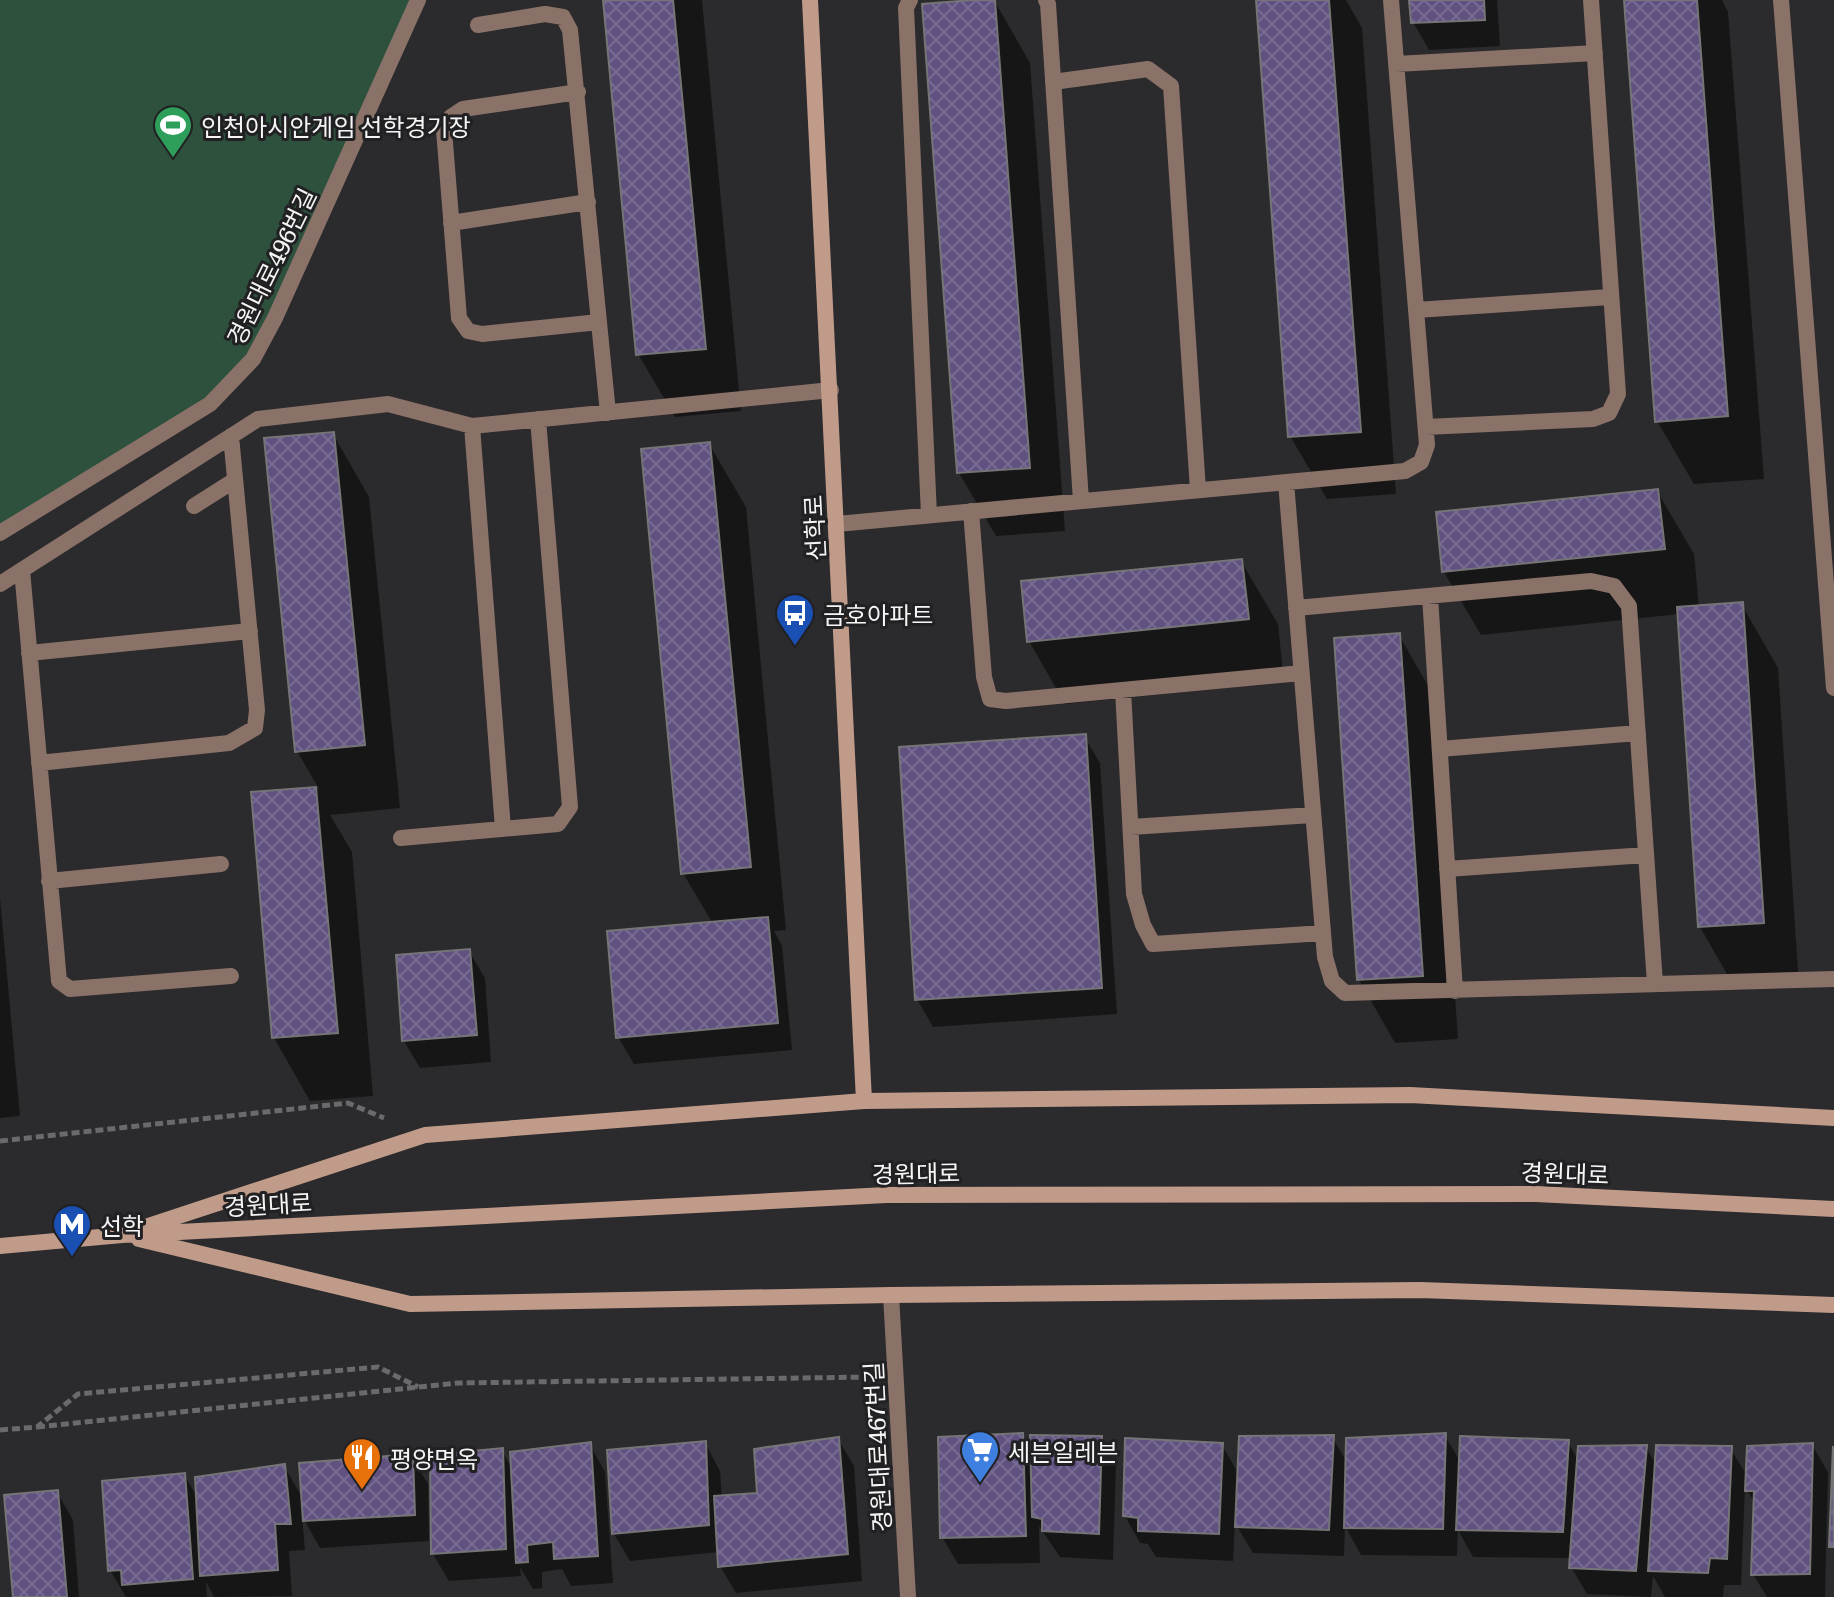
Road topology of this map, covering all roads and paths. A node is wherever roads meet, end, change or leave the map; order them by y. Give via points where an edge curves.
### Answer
1 (418, 0) edge
2 (810, 0) edge
3 (910, 0) edge
4 (1046, 0) edge
5 (1391, 0) edge
6 (1591, 0) edge
7 (1781, 0) edge
8 (478, 25) dead end
9 (1595, 53) junction
10 (1396, 64) junction
11 (1053, 82) junction
12 (578, 92) junction
13 (588, 202) junction
14 (451, 223) junction
15 (1610, 297) junction
16 (1416, 310) junction
17 (599, 322) junction
18 (831, 390) junction
19 (608, 413) junction
20 (538, 419) junction
21 (472, 426) junction
22 (1426, 427) junction
23 (231, 436) junction
24 (235, 480) junction
25 (1286, 482) junction
26 (1198, 490) junction
27 (1081, 501) junction
28 (194, 506) dead end
29 (971, 511) junction
30 (929, 515) junction
31 (837, 524) junction
32 (0, 533) edge
33 (22, 570) junction
34 (0, 584) edge
35 (1430, 596) junction
36 (1296, 608) junction
37 (250, 631) junction
38 (29, 653) junction
39 (1301, 673) junction
40 (1834, 688) edge
41 (1123, 690) junction
42 (1638, 733) junction
43 (1440, 749) junction
44 (39, 763) junction
45 (1313, 815) junction
46 (1131, 827) junction
47 (503, 829) junction
48 (401, 838) dead end
49 (1646, 855) junction
50 (221, 864) dead end
51 (1447, 869) junction
52 (49, 881) junction
53 (1323, 933) junction
54 (231, 976) dead end
55 (1834, 979) edge
56 (1655, 984) junction
57 (1455, 991) junction
58 (864, 1101) junction
59 (348, 1103) dead end
60 (1834, 1118) edge
61 (0, 1141) edge
62 (1834, 1209) edge
63 (122, 1235) junction
64 (0, 1246) edge
65 (891, 1295) junction
66 (1834, 1305) edge
67 (895, 1376) junction
68 (419, 1387) junction
69 (37, 1427) junction
70 (0, 1430) edge
71 (908, 1597) edge

1 - 32 lane, 경원대로496번길 via 253,359 210,404
2 - 18 main road, 선학로
3 - 30 lane via 906,8
4 - 11 lane
5 - 10 lane
6 - 9 lane
7 - 40 lane
8 - 12 lane via 545,14 563,17 570,30
9 - 10 lane
9 - 15 lane
10 - 16 lane
11 - 26 lane via 1148,69 1171,86
11 - 27 lane
12 - 13 lane
12 - 14 lane via 463,109 451,117 444,130
13 - 14 lane
13 - 17 lane
14 - 17 lane via 459,318 468,331
15 - 16 lane
15 - 22 lane via 1618,394 1609,413 1593,419
16 - 22 lane
17 - 19 lane
18 - 19 lane
18 - 31 main road, 선학로
19 - 20 lane
20 - 21 lane
20 - 47 lane via 570,807 558,824
21 - 23 lane via 388,404 258,419
21 - 47 lane
22 - 25 lane via 1421,462 1405,471
23 - 24 lane
23 - 33 lane
24 - 28 lane
24 - 37 lane
25 - 26 lane
25 - 36 lane
26 - 27 lane
27 - 29 lane
29 - 30 lane
29 - 41 lane via 990,699
30 - 31 lane
31 - 58 main road, 선학로
33 - 34 lane
33 - 38 lane
35 - 36 lane
35 - 42 lane via 1591,581 1614,586 1629,606
35 - 43 lane
36 - 39 lane
37 - 38 lane
37 - 44 lane via 255,728 229,743
38 - 44 lane
39 - 41 lane
39 - 45 lane
41 - 46 lane
42 - 43 lane
42 - 49 lane
43 - 51 lane
44 - 52 lane
45 - 46 lane
45 - 53 lane
46 - 53 lane via 1134,894 1153,944
47 - 48 lane
49 - 51 lane
49 - 56 lane
50 - 52 lane
51 - 57 lane
52 - 54 lane via 59,981 70,989
53 - 57 lane via 1332,981 1345,993
55 - 56 lane
56 - 57 lane
58 - 60 main road via 1410,1095
58 - 63 main road via 425,1135
59 - 61 path
62 - 63 main road, 경원대로 via 1536,1194 886,1195
63 - 64 main road, 경원대로
63 - 65 main road via 410,1304
65 - 66 main road via 1420,1290
65 - 67 lane, 경원대로467번길
67 - 68 path
67 - 71 lane, 경원대로467번길
68 - 69 path
68 - 69 path via 378,1367 78,1394
69 - 70 path

